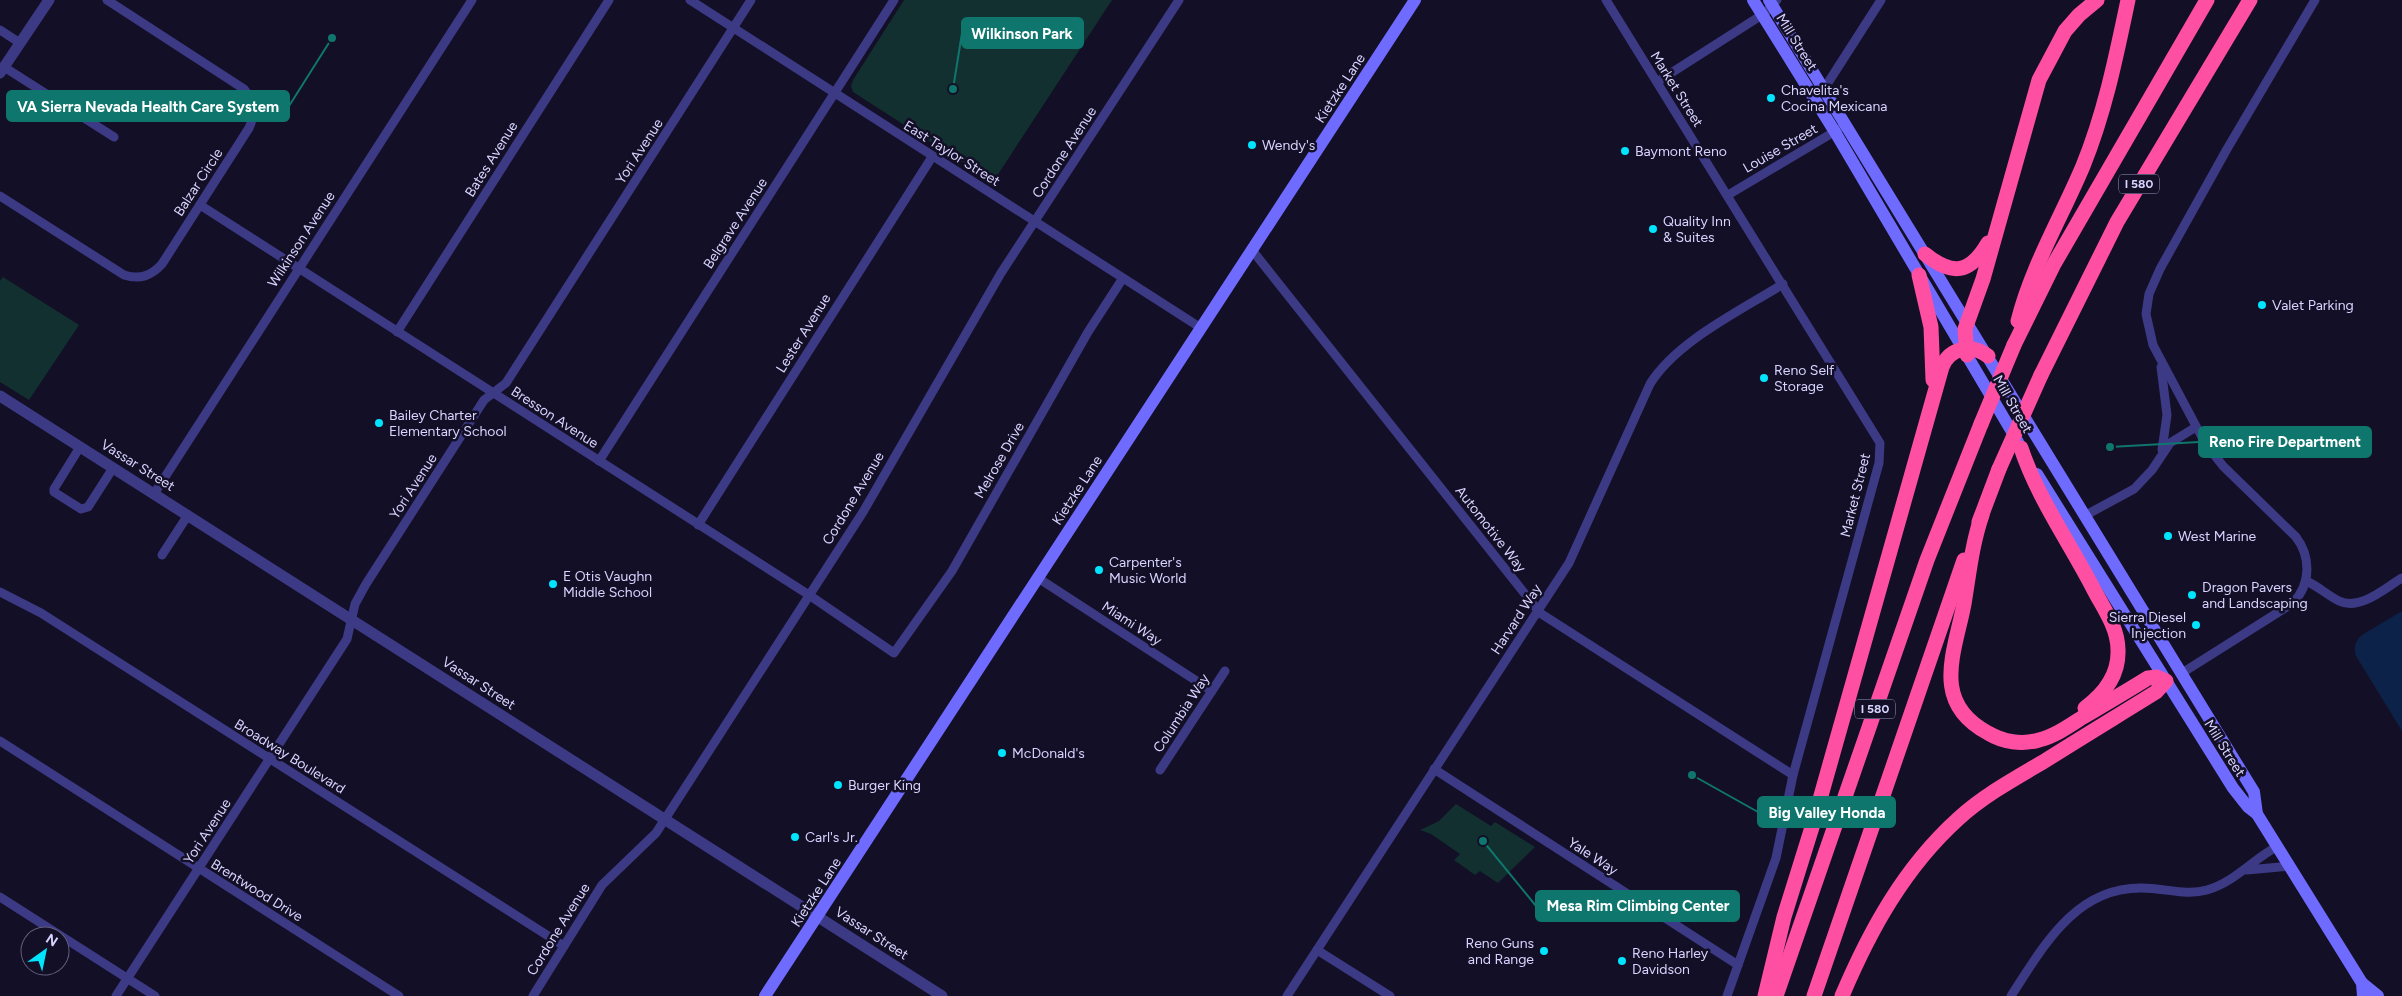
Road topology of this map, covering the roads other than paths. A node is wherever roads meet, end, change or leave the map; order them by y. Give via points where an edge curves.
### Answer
1 (49, 0) edge
2 (107, 0) edge
3 (472, 0) edge
4 (608, 0) edge
5 (690, 0) edge
6 (751, 0) edge
7 (894, 0) edge
8 (1179, 0) edge
9 (1415, 0) edge
10 (1606, 0) edge
11 (1753, 0) edge
12 (1881, 0) edge
13 (2097, 0) edge
14 (2128, 0) edge
15 (2206, 0) edge
16 (2250, 0) edge
17 (2315, 0) edge
18 (1773, 2) edge
19 (1762, 15) junction
20 (734, 28) junction
21 (0, 30) edge
22 (20, 43) junction
23 (2, 70) edge
24 (1657, 82) junction
25 (1824, 89) junction
26 (834, 93) junction
27 (1846, 125) junction
28 (1834, 132) junction
29 (114, 137) dead end
30 (932, 157) junction
31 (1728, 195) junction
32 (0, 196) edge
33 (200, 205) junction
34 (1034, 222) junction
35 (1995, 231) junction
36 (1252, 250) junction
37 (1925, 254) junction
38 (299, 268) junction
39 (1919, 275) junction
40 (1123, 278) junction
41 (1783, 284) junction
42 (1967, 322) junction
43 (1200, 328) junction
44 (397, 332) junction
45 (2014, 344) junction
46 (2153, 345) junction
47 (1965, 351) junction
48 (1988, 356) junction
49 (493, 393) junction
50 (0, 396) edge
51 (1929, 416) junction
52 (2196, 427) junction
53 (80, 446) junction
54 (2021, 448) junction
55 (599, 461) junction
56 (2157, 464) junction
57 (113, 468) junction
58 (154, 494) junction
59 (188, 515) junction
60 (1982, 515) junction
61 (2086, 516) junction
62 (698, 525) junction
63 (162, 555) dead end
64 (1038, 578) junction
65 (2402, 578) edge
66 (2306, 581) junction
67 (0, 592) edge
68 (808, 595) junction
69 (1538, 611) junction
70 (351, 619) junction
71 (894, 653) joint
72 (1225, 671) dead end
73 (2182, 673) junction
74 (2166, 681) junction
75 (1212, 691) junction
76 (2056, 734) junction
77 (0, 741) edge
78 (270, 759) junction
79 (1434, 769) junction
80 (1160, 770) dead end
81 (1793, 775) junction
82 (2257, 814) junction
83 (663, 820) junction
84 (2278, 846) junction
85 (2290, 866) junction
86 (199, 869) junction
87 (2247, 870) junction
88 (0, 897) edge
89 (818, 915) junction
90 (564, 946) junction
91 (1317, 950) junction
92 (1738, 965) junction
93 (128, 978) junction
94 (2362, 990) edge
95 (116, 996) edge
96 (155, 996) edge
97 (399, 996) edge
98 (533, 996) edge
99 (765, 996) edge
100 (942, 996) edge
101 (1287, 996) edge
102 (1390, 996) edge
103 (1727, 996) edge
104 (1765, 996) edge
105 (1776, 996) edge
106 (1814, 996) edge
107 (1842, 996) edge
108 (2011, 996) edge
109 (2378, 996) edge

1 - 22 street
2 - 33 street, Balzar Circle via 250,96 254,113 249,128
3 - 38 street, Wilkinson Avenue
4 - 44 street, Bates Avenue
5 - 20 street, East Taylor Street
6 - 20 street, Yori Avenue
7 - 26 street, Belgrave Avenue
8 - 34 street, Cordone Avenue
9 - 36 main road, Kietzke Lane
10 - 24 street, Market Street
11 - 19 main road, Mill Street
12 - 25 street
13 - 35 highway via 2068,27 2046,64 2033,97
14 - 45 highway via 2111,82 2098,125 2029,285 2017,322
15 - 45 highway, I 580 via 2054,264
16 - 60 highway, I 580, bridge via 2117,222 2041,375
17 - 46 street via 2219,162 2156,277 2146,314
18 - 19 street
18 - 25 main road, Mill Street
19 - 24 street
19 - 28 main road, Mill Street
20 - 26 street, East Taylor Street
20 - 49 street, Yori Avenue via 506,383
21 - 22 street
22 - 23 street
23 - 29 street
24 - 31 street, Market Street
25 - 27 main road, Mill Street
26 - 30 street, East Taylor Street
26 - 55 street, Belgrave Avenue
27 - 28 street, Louise Street
27 - 37 main road, Mill Street
28 - 31 street, Louise Street
28 - 39 main road, Mill Street
30 - 34 street, East Taylor Street
30 - 62 street, Lester Avenue
31 - 41 street, Market Street
32 - 33 street, Balzar Circle via 124,276 132,278 149,275 156,270
33 - 38 street, Bresson Avenue
34 - 40 street, East Taylor Street
34 - 68 street, Cordone Avenue via 1001,272 863,512
35 - 37 highway via 1979,257 1966,267 1947,268
35 - 42 highway via 1983,280
36 - 43 main road, Kietzke Lane
36 - 69 street, Automotive Way
37 - 42 main road, Mill Street
38 - 44 street, Bresson Avenue
38 - 58 street, Wilkinson Avenue
39 - 47 main road, Mill Street
39 - 51 highway via 1933,345
40 - 43 street, East Taylor Street
40 - 71 street, Melrose Drive via 1088,332 952,571
41 - 69 street, Harvard Way via 1680,350 1660,369 1650,384 1569,564
41 - 81 street, Market Street via 1878,436 1880,453
42 - 47 highway
42 - 48 main road, Mill Street
43 - 64 main road, Kietzke Lane
44 - 49 street, Bresson Avenue
45 - 105 highway, I 580, bridge via 1927,560
46 - 52 street
46 - 56 street via 2165,385 2167,415 2166,437
47 - 48 highway via 1977,350
47 - 51 highway via 1951,354 1943,364
47 - 54 main road, Mill Street
48 - 61 main road, Mill Street
49 - 55 street, Bresson Avenue
49 - 70 street, Yori Avenue via 483,402 366,584
50 - 53 street, Vassar Street
51 - 104 highway via 1784,917
52 - 56 street via 2170,443
52 - 66 street via 2217,459 2300,542 2307,563
53 - 57 street, Vassar Street
53 - 57 street via 54,492 81,508 88,507
54 - 74 main road, Mill Street
54 - 76 highway via 2036,487 2097,595 2118,643 2116,668 2109,684
55 - 62 street, Bresson Avenue
56 - 61 street via 2134,489
57 - 58 street, Vassar Street
58 - 59 street, Vassar Street
59 - 63 street
59 - 70 street, Vassar Street
60 - 76 highway via 1951,657 1950,677 1955,696 1970,720 1999,738 2028,742
60 - 106 highway, I 580 via 1951,596
61 - 73 main road, Mill Street
62 - 68 street, Bresson Avenue
64 - 75 street, Miami Way
64 - 89 main road, Kietzke Lane
65 - 66 street via 2354,604 2340,602
66 - 73 street via 2288,607
67 - 78 street, Broadway Boulevard via 41,613
68 - 71 street, Bresson Avenue
68 - 83 street, Cordone Avenue
69 - 79 street, Harvard Way
69 - 81 street, Automotive Way
70 - 78 street, Yori Avenue via 347,638
70 - 83 street, Vassar Street
72 - 75 street, Columbia Way
73 - 74 main road
73 - 82 main road, Mill Street via 2254,792
74 - 76 highway via 2148,678
74 - 82 main road, Mill Street via 2233,788
74 - 107 highway via 2156,692 1989,795 1950,827 1912,869 1885,907 1862,947
75 - 80 street, Columbia Way
77 - 86 street, Brentwood Drive
78 - 86 street, Yori Avenue
78 - 90 street, Broadway Boulevard
79 - 91 street, Harvard Way
79 - 92 street, Yale Way
81 - 92 street, Market Street via 1776,858
82 - 84 main road, Mill Street
83 - 89 street, Vassar Street
83 - 90 street, Cordone Avenue via 649,842 602,885
84 - 85 main road, Mill Street
84 - 87 street via 2259,856
85 - 87 street
85 - 94 main road, Mill Street
86 - 93 street, Yori Avenue
86 - 97 street, Brentwood Drive
87 - 108 street via 2208,890 2134,888 2096,898 2070,916 2049,938
88 - 93 street
89 - 99 main road, Kietzke Lane
89 - 100 street, Vassar Street
90 - 98 street, Cordone Avenue
91 - 101 street, Harvard Way
91 - 102 street
92 - 103 street, Market Street
93 - 95 street, Yori Avenue
93 - 96 street
94 - 109 main road, Mill Street

